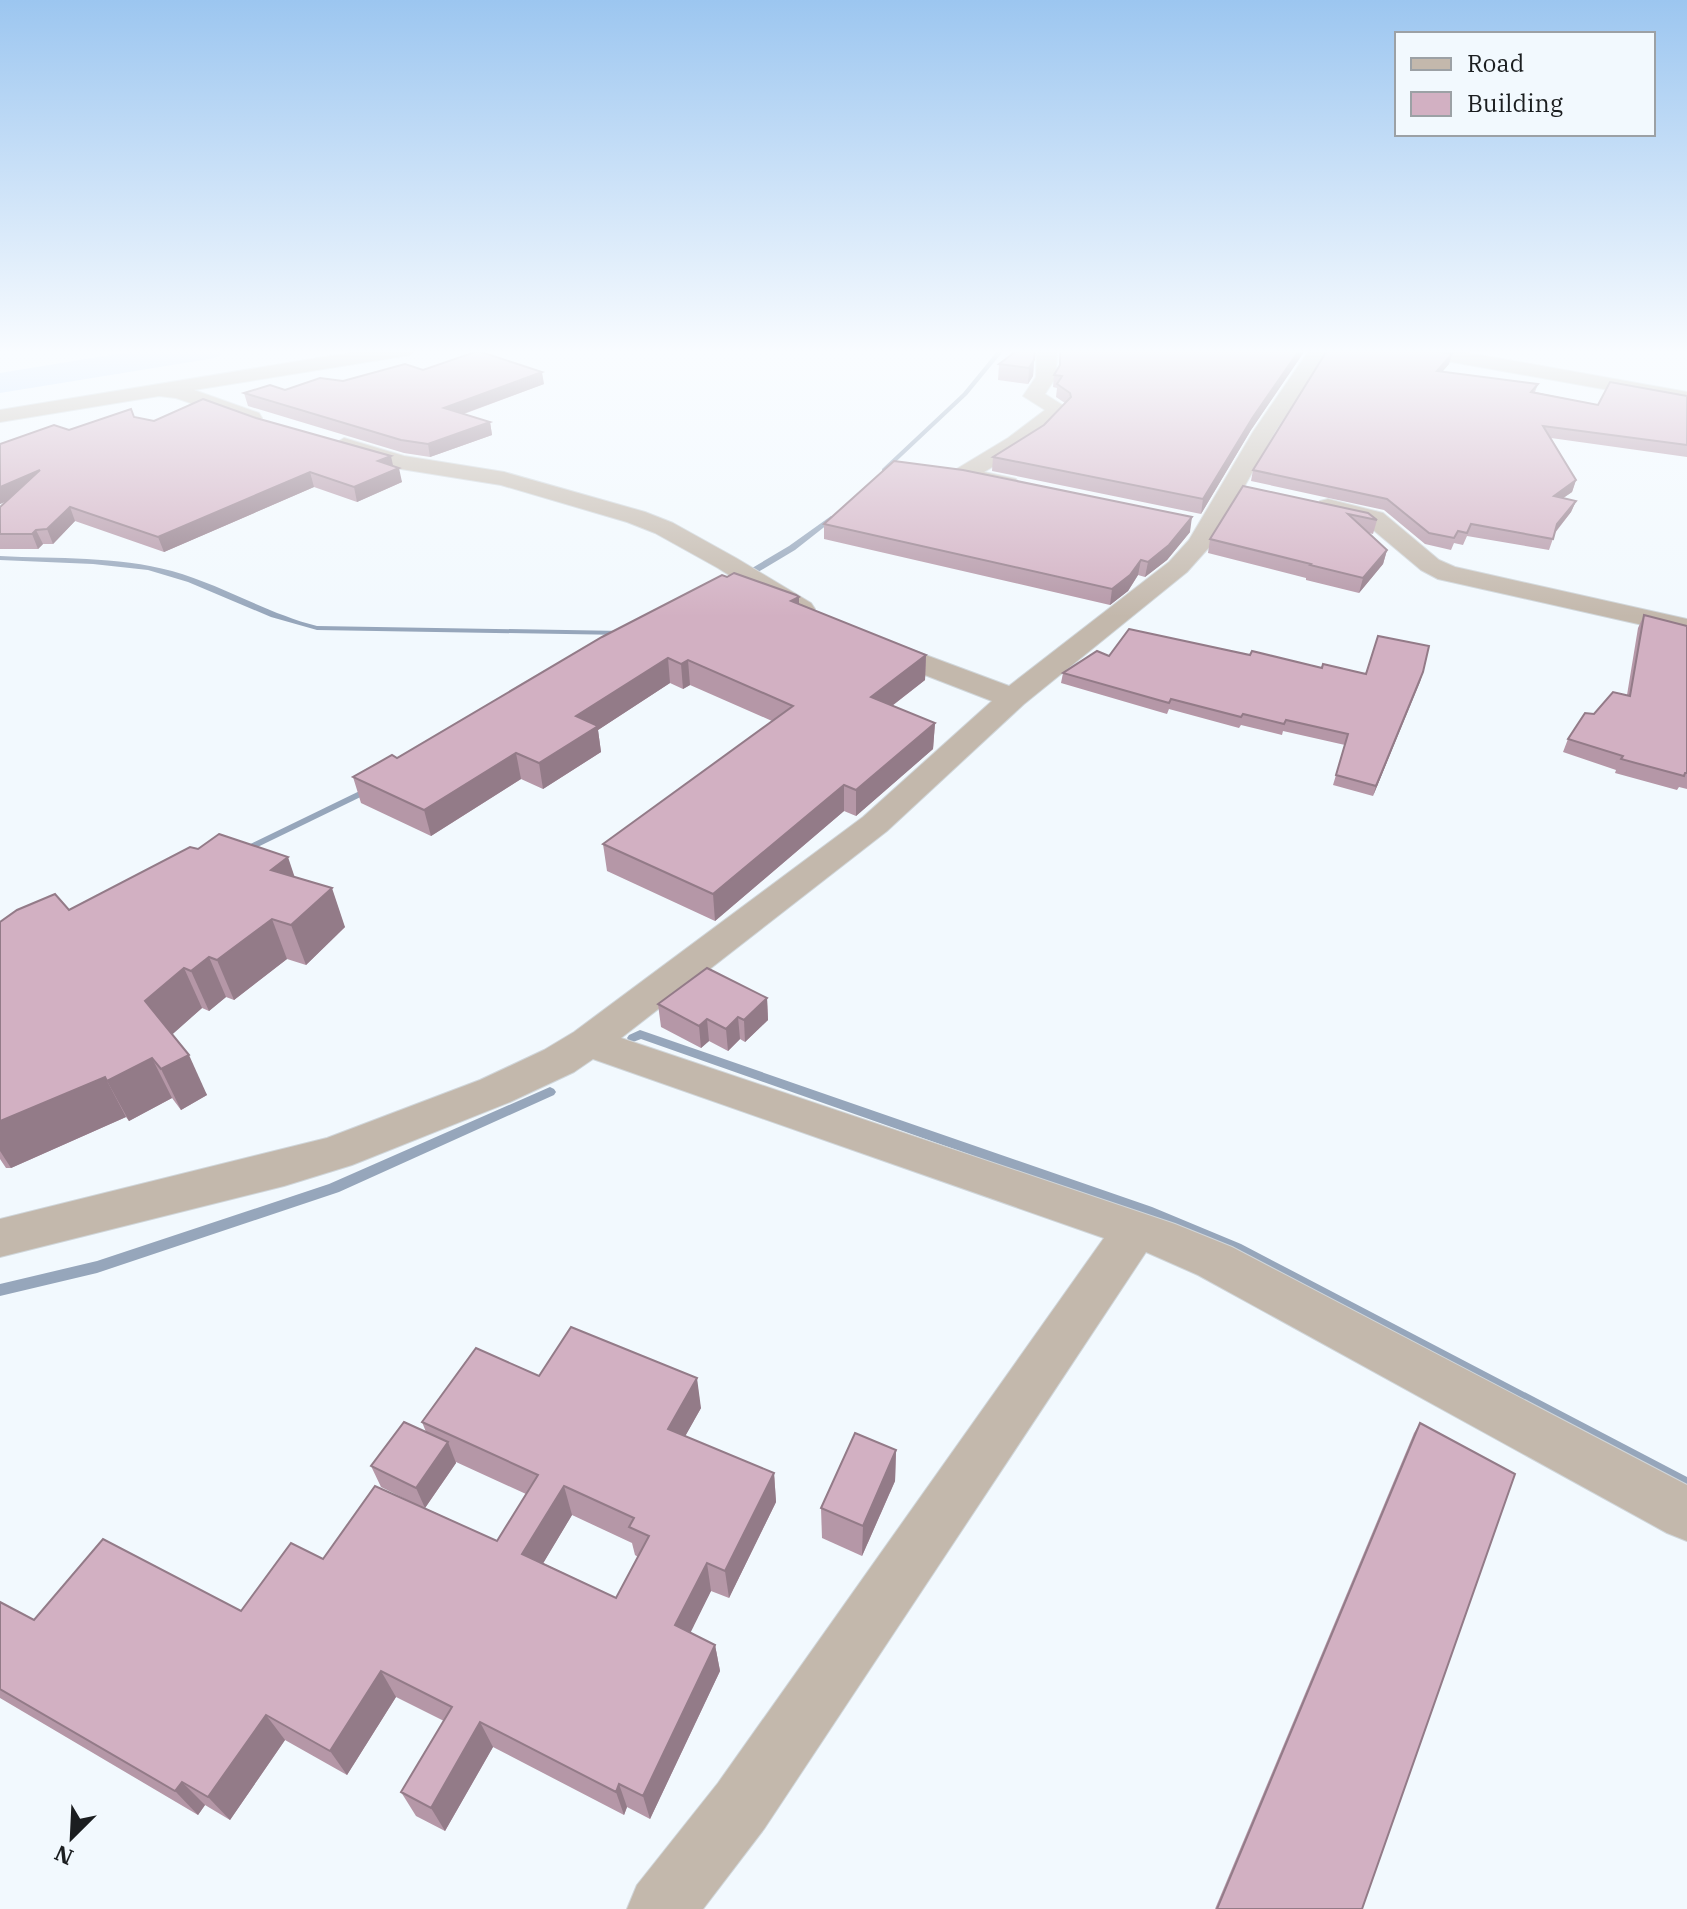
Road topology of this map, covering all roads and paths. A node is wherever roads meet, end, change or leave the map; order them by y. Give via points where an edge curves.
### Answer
1 (318, 438) edge
2 (1022, 438) edge
3 (1271, 438) edge
4 (1024, 487) edge
5 (1306, 502) edge
6 (819, 619) edge
7 (1687, 627) edge
8 (858, 639) edge
9 (1013, 698) junction
10 (588, 1042) junction
11 (1135, 1230) junction
12 (0, 1238) edge
13 (1687, 1514) edge
14 (661, 1909) edge

1 - 6 street via 401,462 504,479 636,517 664,528
2 - 4 street via 963,475
3 - 9 street via 1246,490 1201,524 1199,544 1178,567
5 - 7 street via 1374,518 1447,573
8 - 9 street
9 - 10 street via 875,824
10 - 11 street
10 - 12 street via 495,1091 336,1153
11 - 13 street via 1215,1261
11 - 14 street via 741,1806

